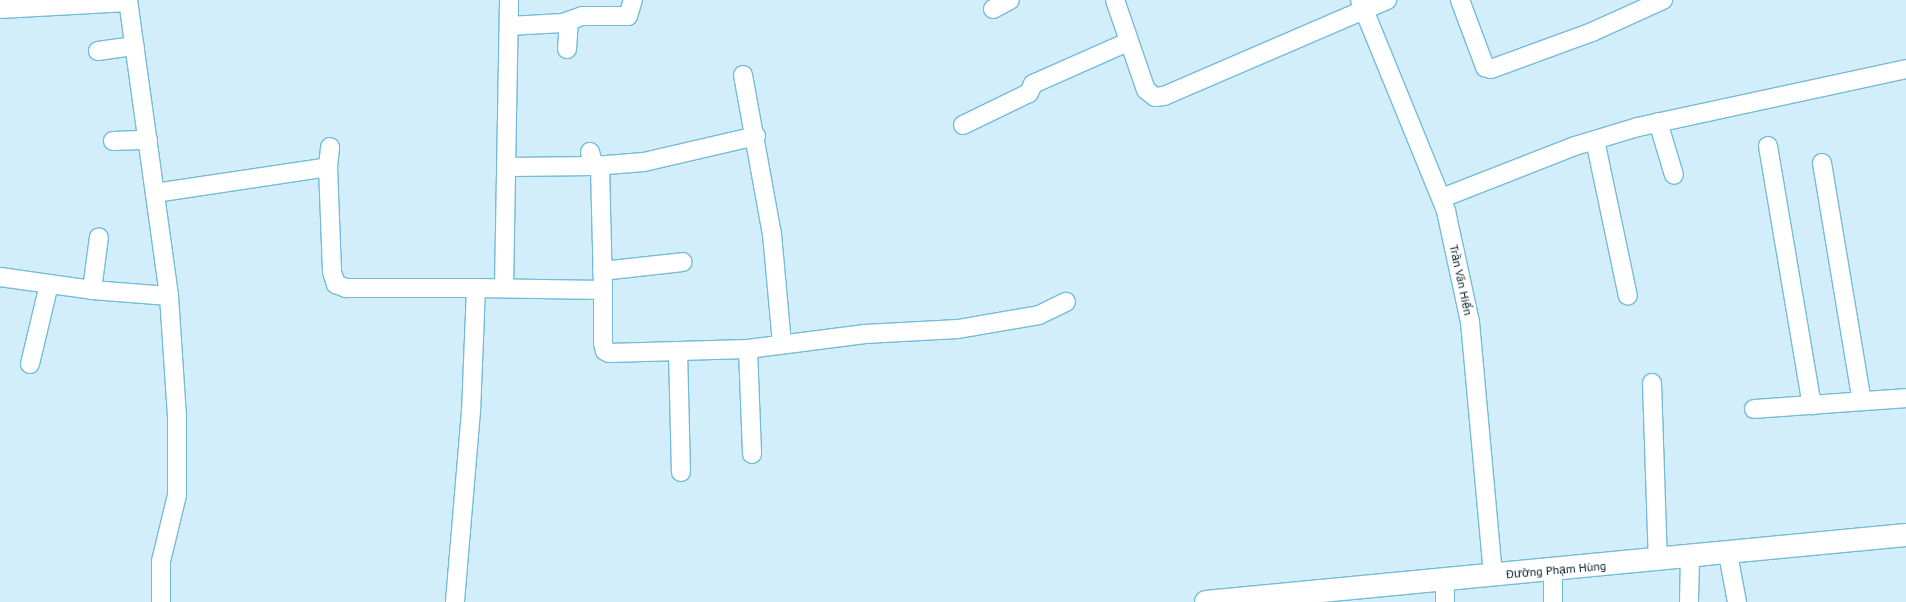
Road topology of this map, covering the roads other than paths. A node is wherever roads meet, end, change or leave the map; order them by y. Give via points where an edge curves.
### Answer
1 (509, 0) edge
2 (633, 0) edge
3 (1010, 0) edge
4 (1116, 0) edge
5 (1460, 0) edge
6 (1663, 0) edge
7 (128, 1) edge
8 (1373, 4) edge
9 (4, 6) edge
10 (993, 8) dead end
11 (569, 22) junction
12 (508, 26) junction
13 (1128, 42) junction
14 (135, 46) junction
15 (567, 49) dead end
16 (98, 51) dead end
17 (1906, 68) edge
18 (743, 75) dead end
19 (1658, 122) junction
20 (963, 125) dead end
21 (756, 136) junction
22 (148, 140) junction
23 (1594, 140) junction
24 (113, 141) dead end
25 (1768, 146) dead end
26 (330, 147) dead end
27 (595, 161) junction
28 (1822, 163) dead end
29 (507, 167) junction
30 (328, 168) junction
31 (1674, 175) dead end
32 (155, 193) junction
33 (1452, 194) junction
34 (99, 237) dead end
35 (683, 262) dead end
36 (602, 271) junction
37 (0, 277) edge
38 (49, 284) junction
39 (476, 288) junction
40 (504, 288) junction
41 (92, 290) junction
42 (603, 290) junction
43 (169, 296) junction
44 (1628, 296) dead end
45 (1066, 302) dead end
46 (782, 344) junction
47 (748, 349) junction
48 (678, 351) junction
49 (30, 364) dead end
50 (1652, 383) dead end
51 (1906, 398) edge
52 (1862, 402) junction
53 (1812, 405) junction
54 (1754, 408) dead end
55 (752, 454) dead end
56 (680, 472) dead end
57 (1906, 535) edge
58 (1728, 554) junction
59 (1690, 558) junction
60 (1658, 561) junction
61 (1553, 570) junction
62 (1493, 576) junction
63 (1445, 580) junction
64 (161, 602) edge
65 (455, 602) edge
66 (1206, 602) edge
67 (1445, 602) edge
68 (1553, 602) edge
69 (1688, 602) edge
70 (1737, 602) edge

1 - 12 street
2 - 11 street via 628,16 582,16
3 - 10 street
4 - 13 street
5 - 6 street via 1485,67 1491,69 1592,32
7 - 9 street
7 - 14 street
8 - 13 street via 1164,96 1155,97 1146,90
8 - 33 street, Trần Văn Hiển
11 - 12 street
11 - 15 street
12 - 29 street
13 - 20 street via 1036,83 1029,93
14 - 16 street
14 - 22 street
17 - 19 street
18 - 21 street
19 - 23 street
19 - 31 street
21 - 27 street via 644,162
21 - 46 street via 772,234
22 - 24 street
22 - 32 street
23 - 33 street
23 - 44 street
25 - 53 street
26 - 30 street
27 - 29 street
27 - 36 street
28 - 52 street
29 - 40 street
30 - 32 street
30 - 39 street via 332,272 336,284 346,288
32 - 43 street
33 - 62 street, Trần Văn Hiển via 1470,322
34 - 41 street
35 - 36 street
36 - 42 street
37 - 38 street
38 - 41 street
38 - 49 street
39 - 40 street
39 - 65 street via 471,411
40 - 42 street
41 - 43 street
42 - 48 street via 605,351
43 - 64 street via 178,496 161,561
45 - 46 street via 1039,314 978,326
46 - 47 street
47 - 48 street
47 - 55 street
48 - 56 street
50 - 60 street
51 - 52 street
52 - 53 street
53 - 54 street
57 - 58 main road, Đường Phạm Hùng
58 - 59 main road, Đường Phạm Hùng
58 - 70 street
59 - 60 main road, Đường Phạm Hùng
59 - 69 street
60 - 61 main road, Đường Phạm Hùng
61 - 62 main road, Đường Phạm Hùng
61 - 68 street
62 - 63 main road, Đường Phạm Hùng
63 - 66 main road, Đường Phạm Hùng
63 - 67 street

